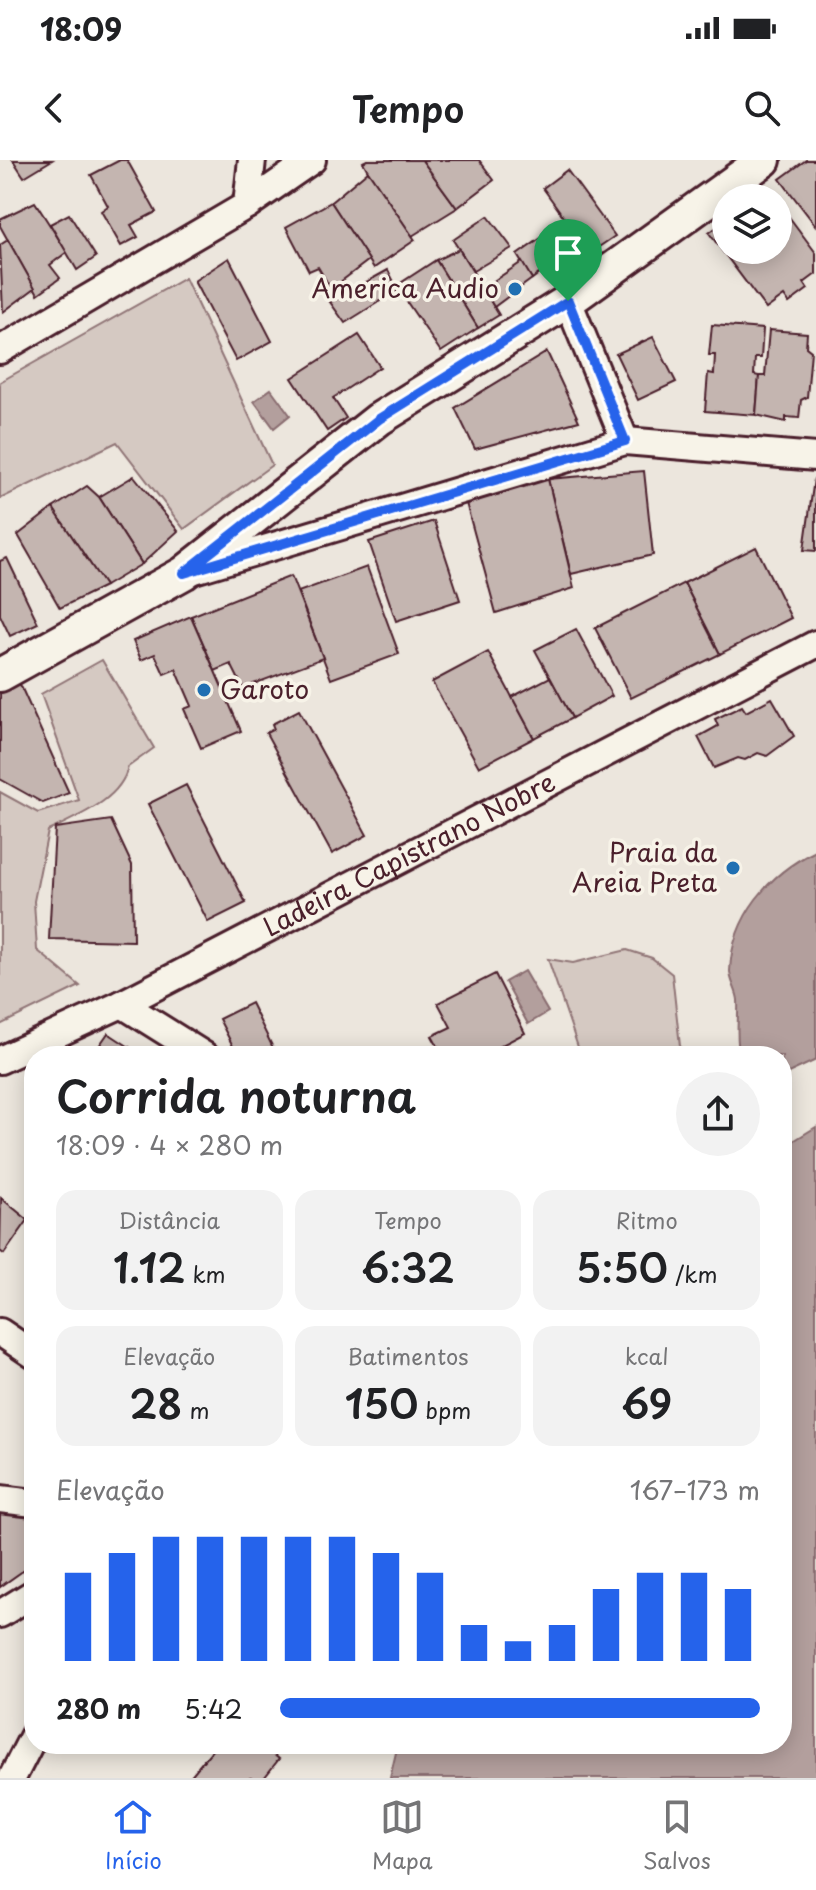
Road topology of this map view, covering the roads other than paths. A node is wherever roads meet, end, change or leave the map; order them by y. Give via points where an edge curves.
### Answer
1 (252, 160) edge
2 (312, 160) edge
3 (764, 160) edge
4 (247, 205) junction
5 (568, 301) junction
6 (0, 350) edge
7 (625, 441) junction
8 (816, 457) edge
9 (184, 573) junction
10 (816, 644) edge
11 (0, 675) edge
12 (122, 1004) junction
13 (30, 1046) edge
14 (189, 1046) edge
15 (24, 1049) edge
16 (0, 1060) edge
17 (0, 1332) edge
18 (24, 1348) edge
19 (0, 1499) edge
20 (24, 1502) edge
21 (24, 1599) edge
22 (0, 1614) edge
23 (24, 1754) edge
24 (12, 1778) edge

1 - 4 street
2 - 4 street
3 - 5 main road
4 - 6 street
5 - 7 street
5 - 9 main road via 379,419
7 - 8 street
7 - 9 street
9 - 11 main road
10 - 12 street, Ladeira Capistrano Nobre
12 - 13 street, Ladeira Capistrano Nobre
12 - 14 street
15 - 16 street, Ladeira Capistrano Nobre
17 - 18 street
19 - 20 street
21 - 22 street
23 - 24 street

